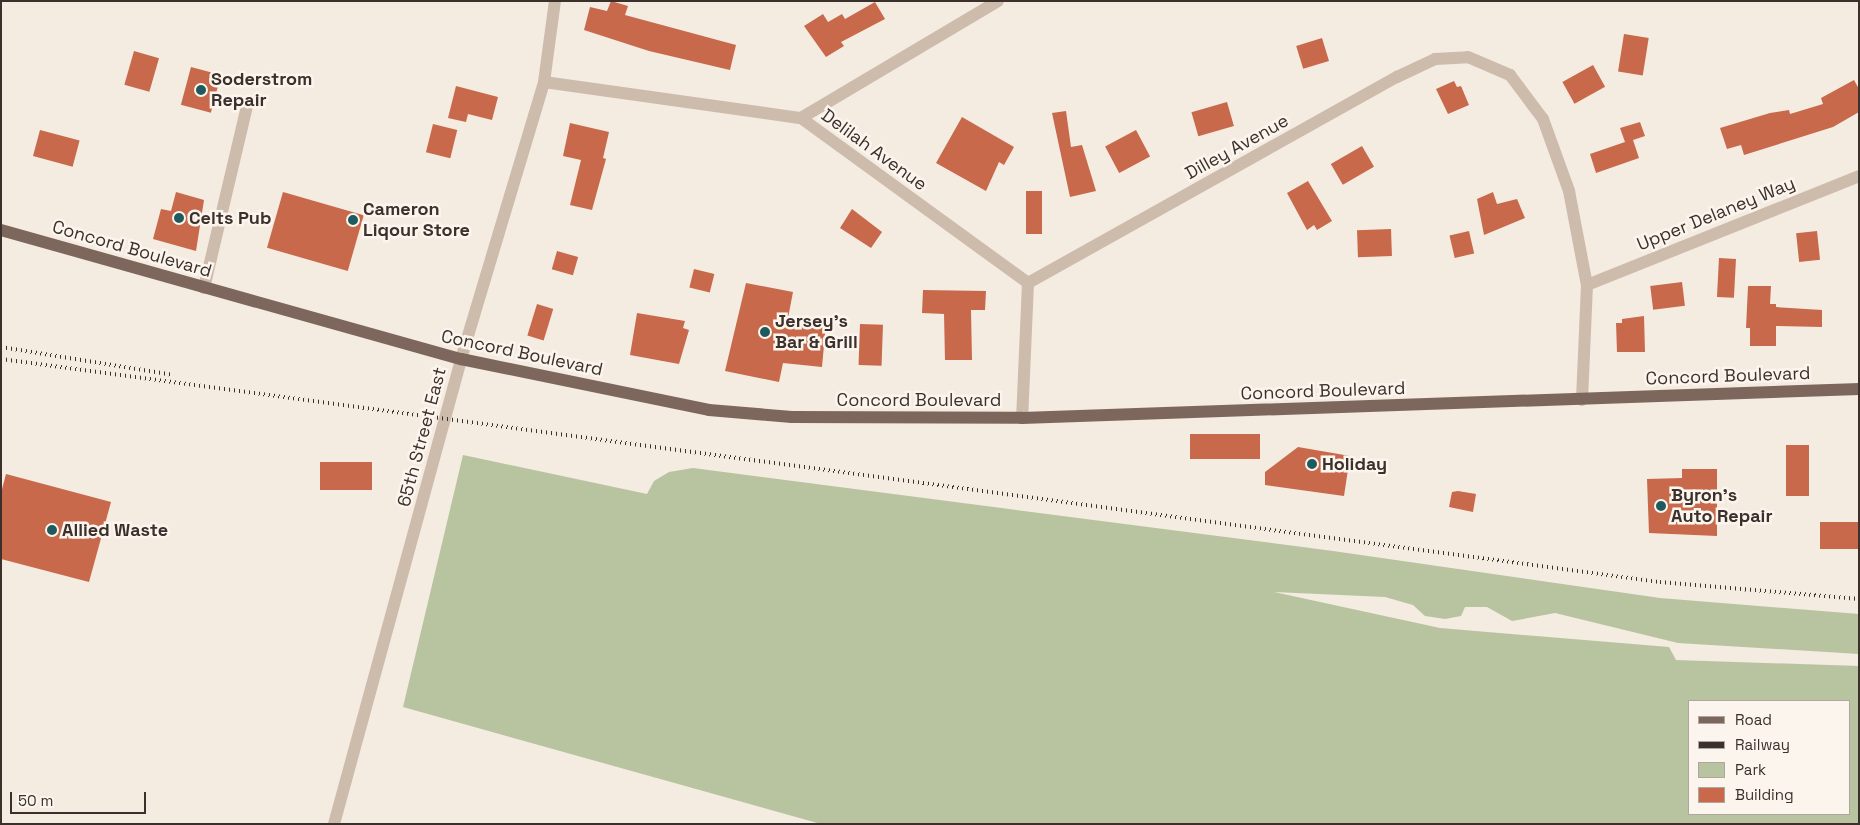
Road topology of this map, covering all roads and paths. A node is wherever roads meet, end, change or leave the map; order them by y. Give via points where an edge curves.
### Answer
1 (555, 1) edge
2 (998, 1) edge
3 (544, 82) junction
4 (247, 106) dead end
5 (801, 118) junction
6 (1859, 176) edge
7 (1, 230) edge
8 (1028, 283) junction
9 (1586, 285) junction
10 (204, 288) junction
11 (460, 360) junction
12 (1859, 389) edge
13 (1582, 400) junction
14 (1022, 418) junction
15 (334, 824) edge

1 - 3 street, 65th Street East
2 - 5 street
3 - 5 street, Delilah Avenue
3 - 11 street, 65th Street East
4 - 10 street
5 - 8 street, Delilah Avenue
6 - 9 street, Upper Delaney Way
7 - 10 main road, Concord Boulevard
8 - 9 street, Dilley Avenue via 1397,77 1435,59 1468,57 1510,75 1543,119 1569,191
8 - 14 street
9 - 13 street
10 - 11 main road, Concord Boulevard
11 - 14 main road, Concord Boulevard via 709,410 792,417
11 - 15 street, 65th Street East
12 - 13 main road, Concord Boulevard
13 - 14 main road, Concord Boulevard

